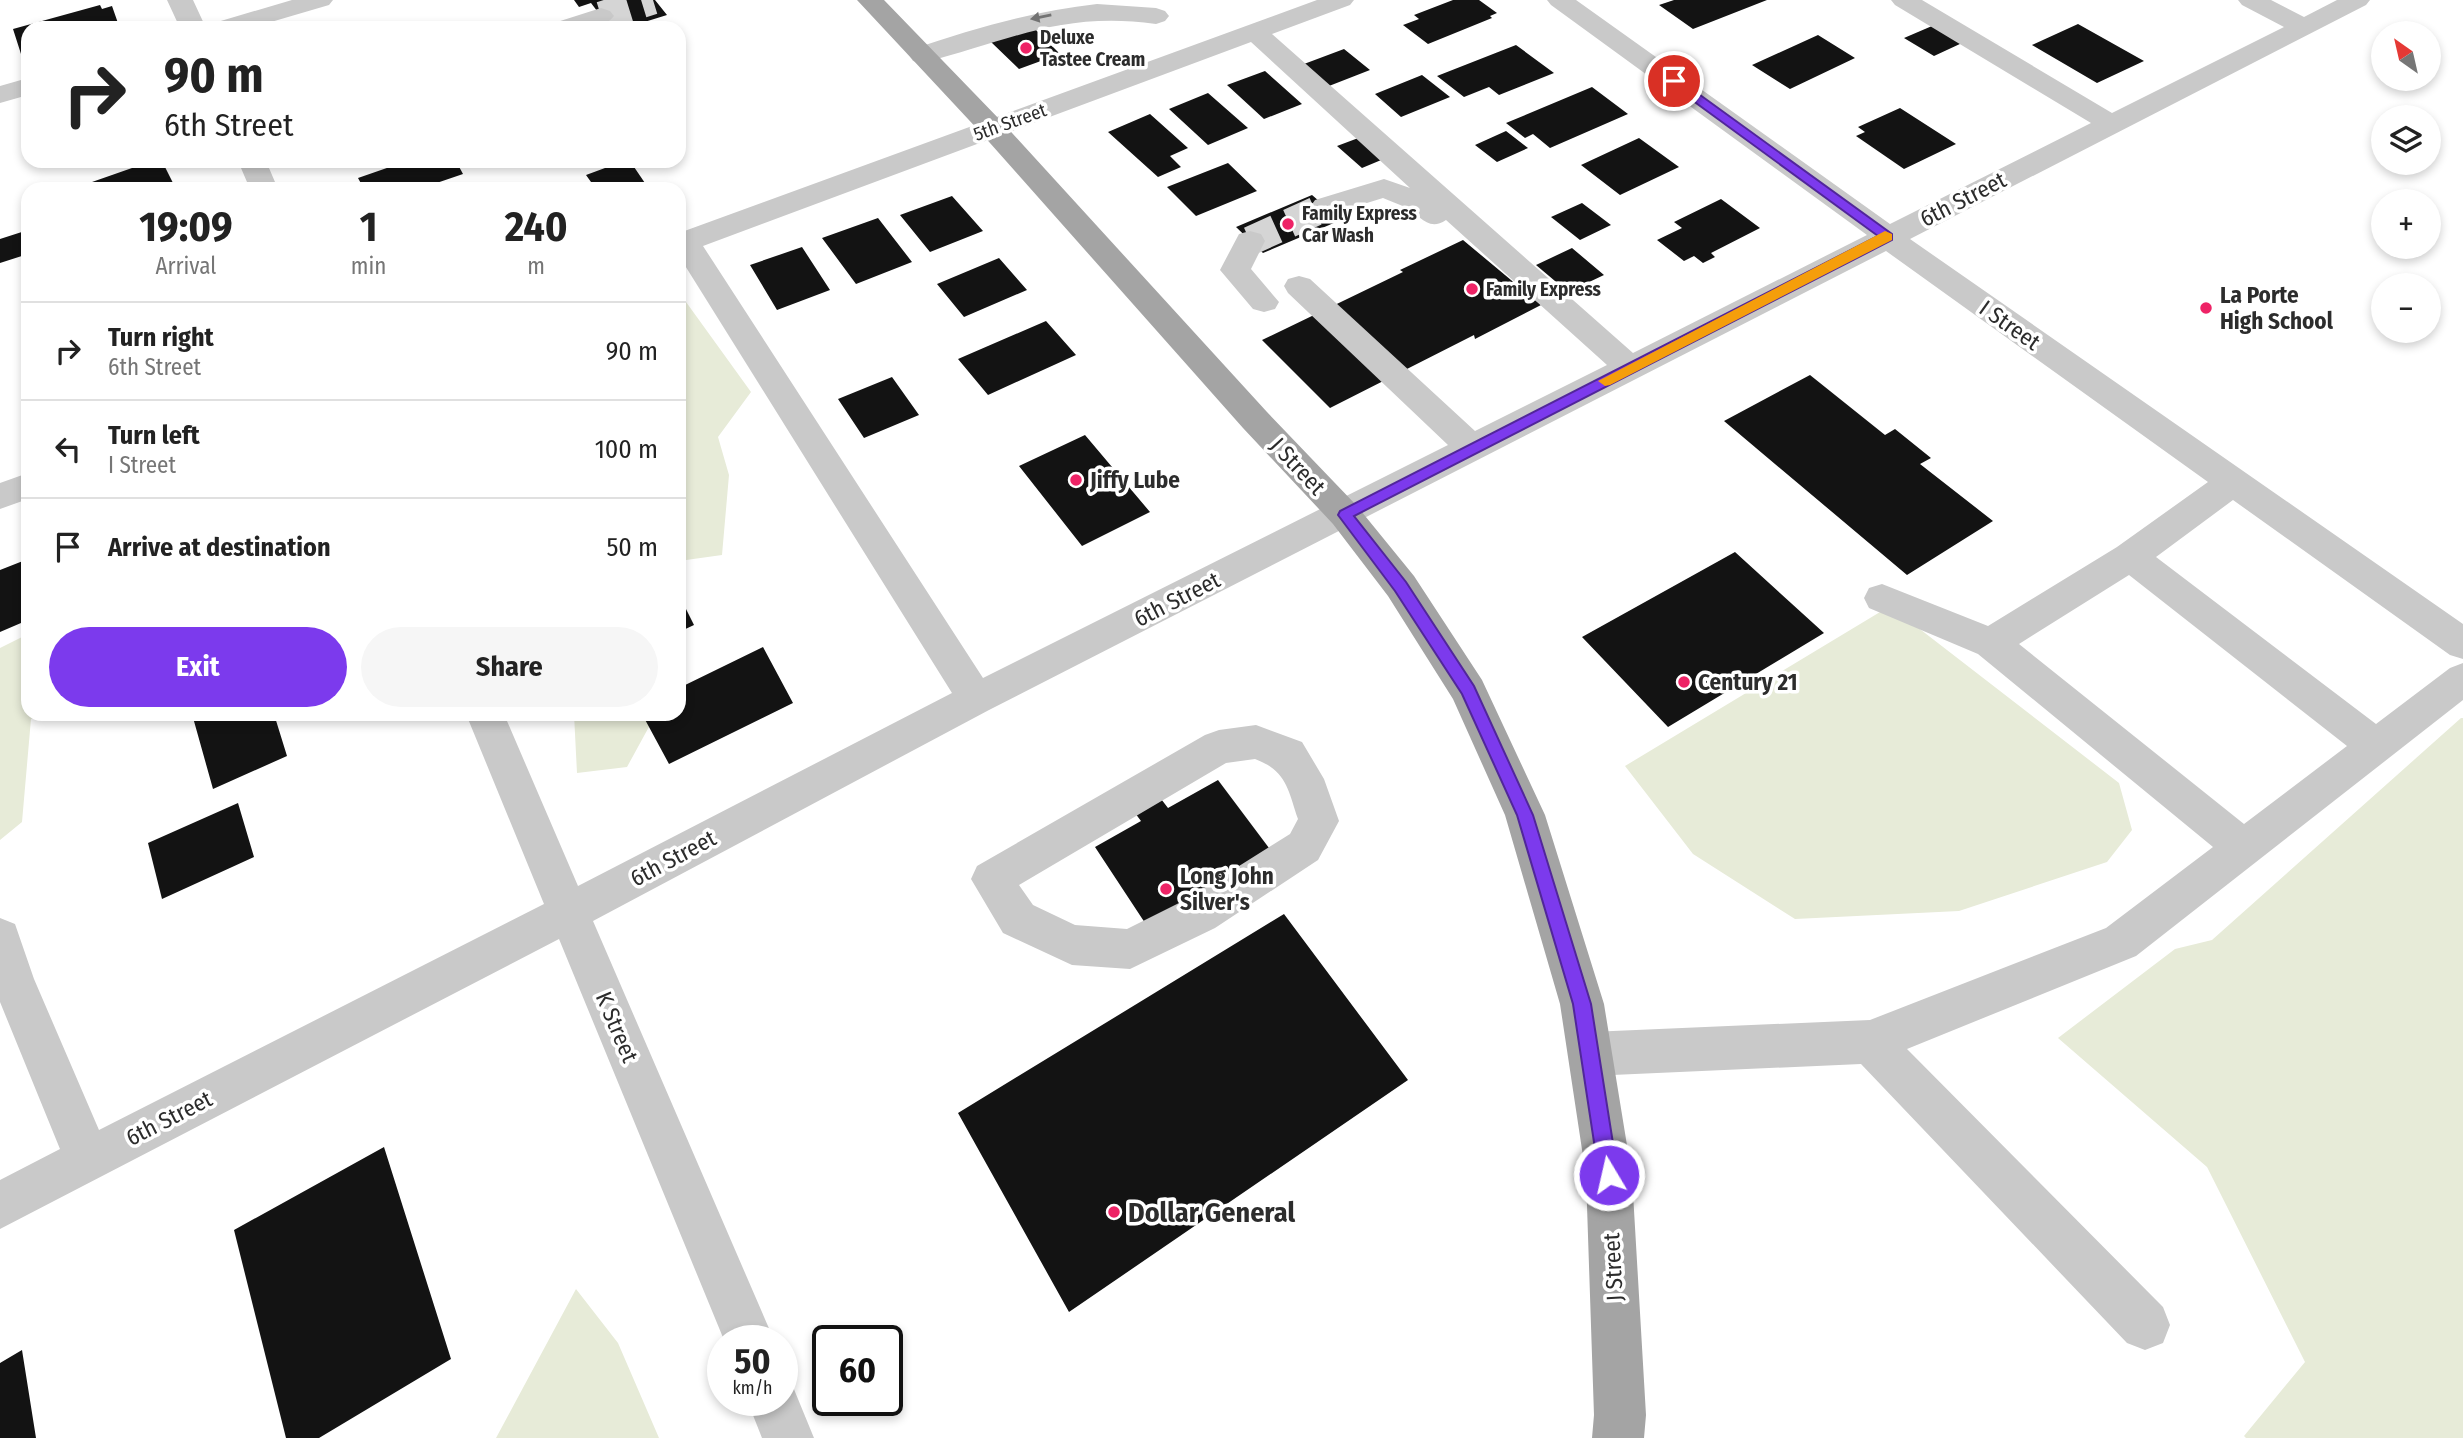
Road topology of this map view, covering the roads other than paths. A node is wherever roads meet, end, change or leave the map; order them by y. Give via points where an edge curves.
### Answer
1 (180, 0) edge
2 (320, 0) edge
3 (870, 0) edge
4 (1341, 0) edge
5 (1560, 0) edge
6 (1904, 0) edge
7 (2251, 0) edge
8 (2357, 0) edge
9 (601, 16) tunnel mouth
10 (1156, 16) dead end
11 (190, 21) edge
12 (247, 21) edge
13 (585, 21) edge
14 (2304, 27) junction
15 (1256, 32) junction
16 (922, 55) junction
17 (21, 88) edge
18 (0, 94) edge
19 (2111, 124) junction
20 (992, 128) junction
21 (1325, 207) tunnel mouth
22 (1441, 222) dead end
23 (1887, 237) junction
24 (1251, 241) tunnel mouth
25 (686, 242) edge
26 (686, 249) edge
27 (1299, 286) dead end
28 (1264, 302) dead end
29 (1630, 368) junction
30 (1473, 449) junction
31 (2233, 482) junction
32 (21, 488) edge
33 (0, 496) edge
34 (1345, 515) junction
35 (2130, 557) junction
36 (1882, 598) dead end
37 (1991, 643) junction
38 (2463, 644) edge
39 (2463, 679) edge
40 (976, 699) junction
41 (488, 721) edge
42 (2375, 745) junction
43 (2244, 848) junction
44 (992, 879) joint
45 (567, 914) junction
46 (0, 938) edge
47 (1870, 1042) junction
48 (1590, 1054) junction
49 (88, 1160) junction
50 (0, 1205) edge
51 (743, 1325) edge
52 (2145, 1325) dead end
53 (779, 1416) edge
54 (788, 1438) edge
55 (1618, 1438) edge

1 - 11 street
2 - 12 street
3 - 16 main road, J Street
4 - 15 street, 5th Street
5 - 23 street, I Street
6 - 19 street
7 - 14 street
8 - 14 street, 6th Street
9 - 13 street
10 -> 16 street via 1138,10 1085,8 1015,22
14 - 19 street, 6th Street
15 - 20 street, 5th Street
15 - 29 street
16 - 20 main road, J Street
17 - 18 street
19 - 23 street, 6th Street
20 - 25 street, 5th Street
20 - 34 main road, J Street
21 - 22 street via 1384,188 1418,202
23 - 29 street, 6th Street
23 - 31 street, I Street
24 - 28 street via 1235,270
26 - 40 street
27 - 30 street
29 - 30 street, 6th Street
30 - 34 street, 6th Street
31 - 35 street
31 - 38 street, I Street
32 - 33 street
34 - 40 street, 6th Street
34 - 48 main road, J Street via 1401,586 1469,691 1514,790 1582,1004
35 - 37 street
35 - 42 street
36 - 37 street
37 - 43 street
39 - 42 street
40 - 45 street, 6th Street
41 - 45 street, K Street
42 - 43 street
43 - 47 street via 2121,942
44 - 44 street via 1018,919 1072,945 1130,949 1200,914 1304,847 1319,821 1304,779 1288,754 1256,743 1219,747
45 - 49 street, 6th Street
45 - 51 street, K Street
46 - 49 street via 12,979
47 - 48 street
47 - 52 street
48 - 55 main road, J Street via 1609,1175
49 - 50 street, 6th Street
53 - 54 street

